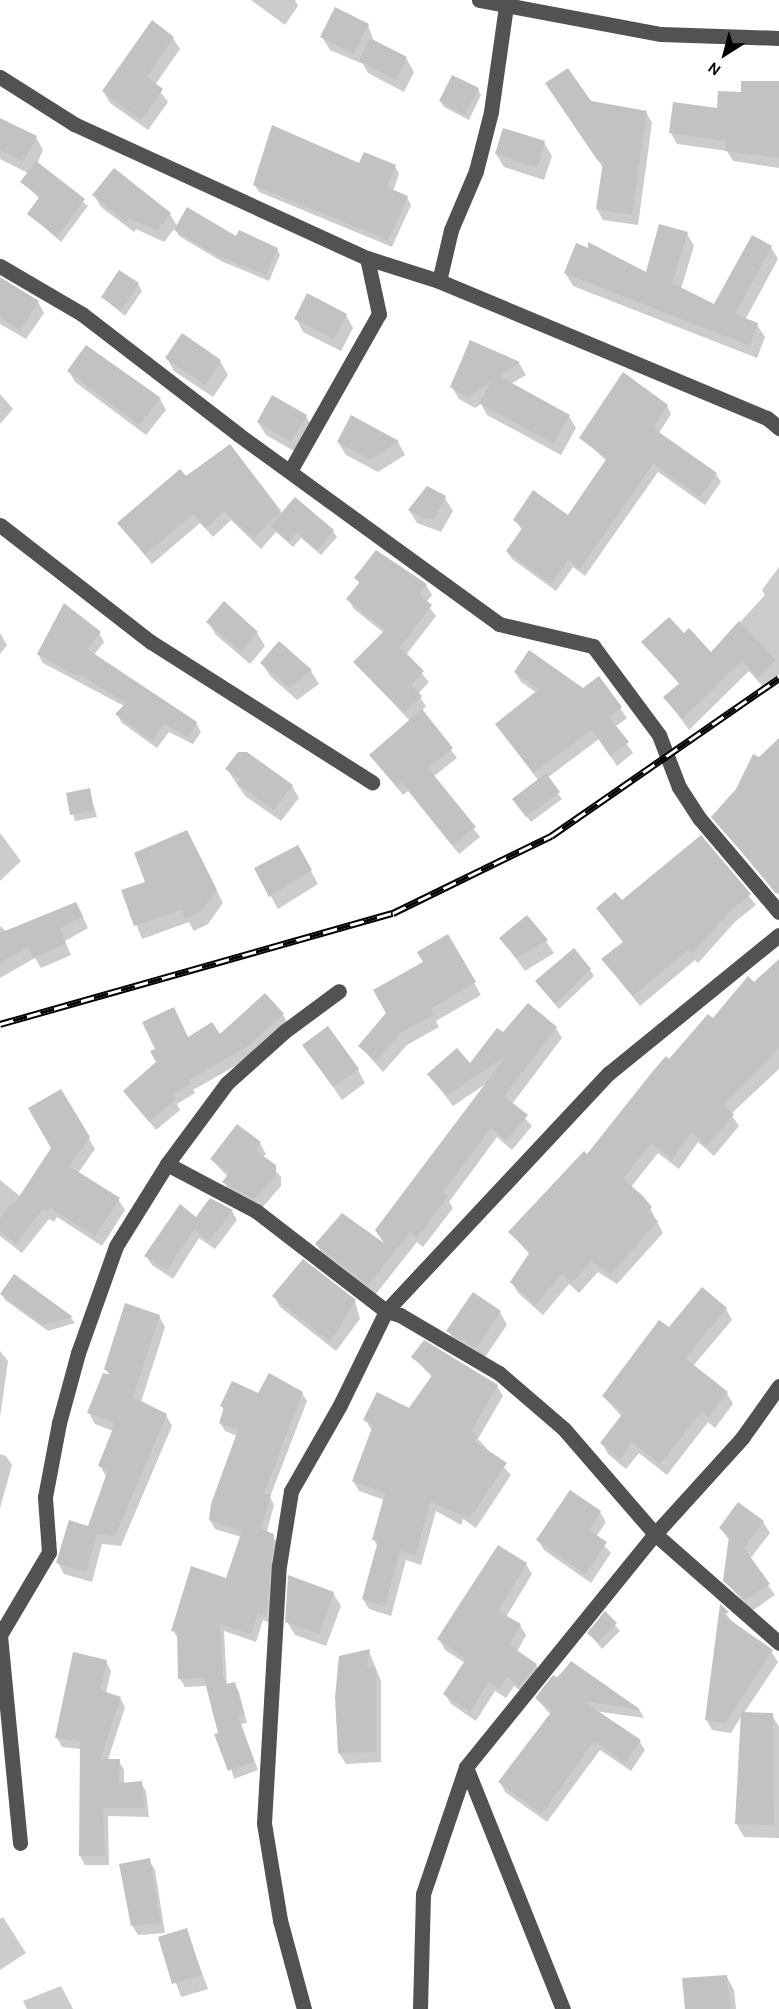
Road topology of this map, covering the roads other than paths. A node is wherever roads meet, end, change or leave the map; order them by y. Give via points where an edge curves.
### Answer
1 (479, 0) edge
2 (506, 6) junction
3 (779, 38) edge
4 (0, 77) edge
5 (368, 258) junction
6 (0, 266) edge
7 (439, 281) junction
8 (779, 428) edge
9 (290, 471) junction
10 (0, 525) edge
11 (372, 782) dead end
12 (779, 912) edge
13 (779, 936) edge
14 (339, 992) dead end
15 (167, 1164) junction
16 (386, 1311) junction
17 (779, 1386) edge
18 (655, 1534) junction
19 (779, 1643) edge
20 (466, 1767) junction
21 (20, 1842) dead end
22 (304, 2009) edge
23 (420, 2009) edge
24 (563, 2009) edge

1 - 2 street
2 - 3 street via 661,34
2 - 7 street via 481,152 451,230
4 - 5 street via 74,124
5 - 7 street
5 - 9 street via 379,314
6 - 9 street via 82,314
7 - 8 street via 767,418
9 - 12 street via 499,624 593,646 659,735 679,787 700,819
10 - 11 street via 151,642
13 - 16 street via 609,1073
14 - 15 street via 285,1031 227,1083
15 - 16 street via 256,1211
15 - 21 street via 116,1246 78,1353 45,1497 49,1552 0,1635 9,1703 9,1763
16 - 18 street via 400,1314 499,1372 564,1429
16 - 22 street via 340,1406 291,1491 279,1566 264,1823 280,1920
17 - 18 street via 742,1438
18 - 19 street
18 - 20 street
20 - 23 street via 423,1894
20 - 24 street

